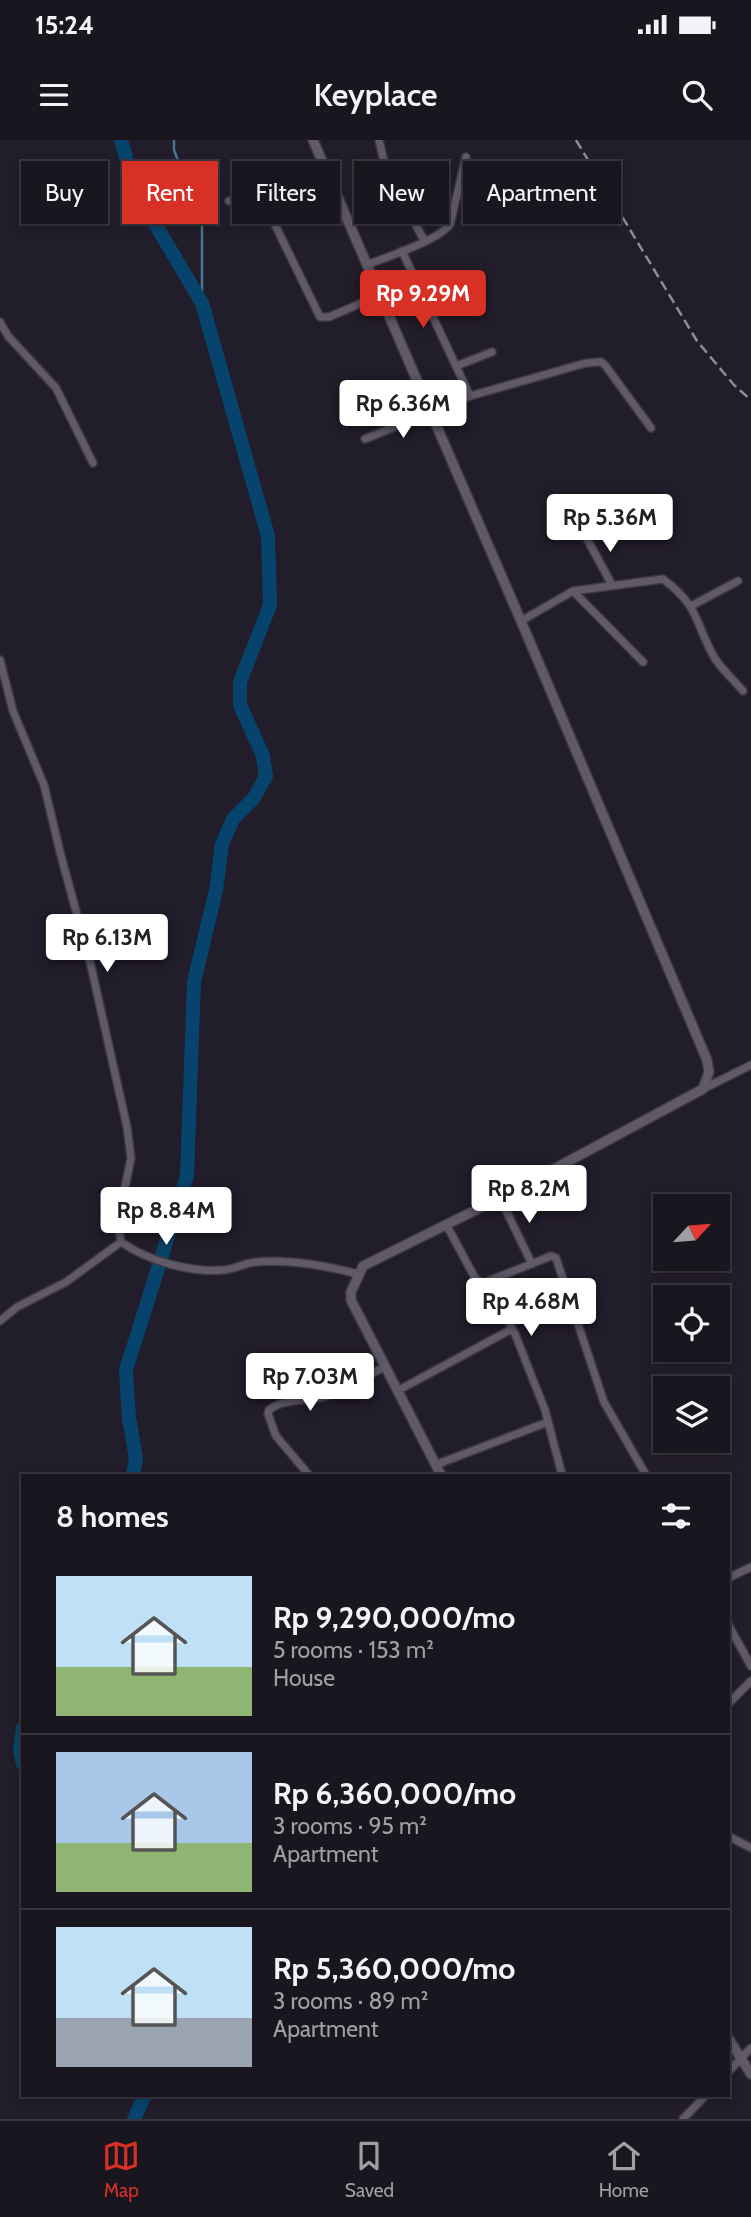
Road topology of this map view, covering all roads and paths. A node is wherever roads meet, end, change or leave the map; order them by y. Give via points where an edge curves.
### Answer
1 (313, 140) edge
2 (379, 140) edge
3 (466, 157) dead end
4 (322, 161) edge
5 (232, 200) edge
6 (229, 201) dead end
7 (340, 203) edge
8 (275, 224) edge
9 (424, 240) junction
10 (402, 251) junction
11 (367, 265) junction
12 (380, 295) junction
13 (0, 322) edge
14 (492, 352) dead end
15 (456, 366) junction
16 (470, 396) junction
17 (431, 413) junction
18 (650, 428) dead end
19 (365, 439) dead end
20 (93, 463) dead end
21 (584, 536) dead end
22 (738, 581) dead end
23 (612, 586) junction
24 (573, 591) junction
25 (691, 606) junction
26 (521, 621) junction
27 (0, 660) edge
28 (643, 662) dead end
29 (743, 691) dead end
30 (751, 1065) edge
31 (703, 1089) junction
32 (500, 1198) junction
33 (446, 1224) junction
34 (121, 1242) junction
35 (532, 1264) junction
36 (358, 1273) junction
37 (481, 1284) junction
38 (0, 1321) edge
39 (512, 1329) junction
40 (384, 1367) junction
41 (397, 1391) junction
42 (548, 1422) junction
43 (435, 1465) junction
44 (308, 1474) edge
45 (440, 1474) edge
46 (562, 1474) edge
47 (645, 1474) edge
48 (751, 1567) edge
49 (730, 1577) edge
50 (730, 1627) edge
51 (751, 1666) edge
52 (751, 1681) edge
53 (730, 1702) edge
54 (730, 1837) edge
55 (751, 1848) edge
56 (730, 2042) edge
57 (751, 2048) edge
58 (740, 2060) junction
59 (730, 2071) edge
60 (751, 2074) edge
61 (704, 2097) edge
62 (683, 2119) edge

1 - 4 street
2 - 9 street via 386,170
3 - 9 street via 450,224 434,238
5 - 6 street
7 - 11 street
8 - 12 street via 320,317
9 - 10 street
10 - 11 street
10 - 15 street
11 - 12 street
12 - 17 street
13 - 20 street via 56,388
14 - 15 street
15 - 16 street
16 - 17 street
16 - 18 street via 574,365 601,362
17 - 19 street
17 - 26 street
21 - 23 street
22 - 25 street
23 - 24 street
23 - 25 street via 663,579
24 - 26 street
24 - 28 street
25 - 29 street via 716,659
26 - 31 street via 707,1060 709,1072
27 - 34 street via 13,711 44,785 127,1127 131,1158 120,1212
30 - 31 street
31 - 32 street
32 - 33 street
32 - 35 street
33 - 36 street via 363,1266
33 - 37 street
34 - 36 street via 143,1255 182,1266 216,1270 254,1262
34 - 38 street
35 - 37 street
35 - 47 street via 551,1256 557,1260 604,1402
36 - 40 street via 351,1300
37 - 39 street via 494,1292
39 - 41 street
39 - 42 street
40 - 41 street
40 - 44 street via 324,1397 269,1410 276,1436
41 - 43 street
42 - 43 street
42 - 46 street
43 - 45 street
48 - 49 street
50 - 51 street
52 - 53 street
54 - 55 street
56 - 58 street
57 - 58 street
58 - 59 street
58 - 60 street
61 - 62 street

